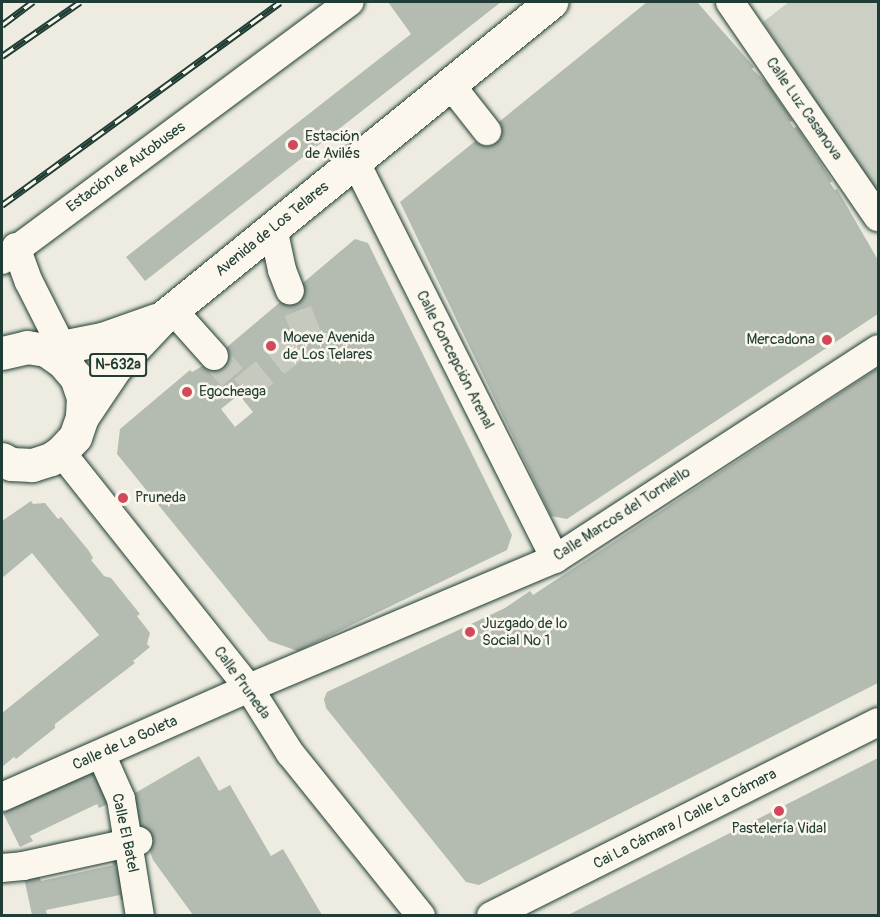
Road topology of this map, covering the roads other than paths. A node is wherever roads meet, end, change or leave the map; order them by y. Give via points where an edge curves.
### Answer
1 (350, 2) edge
2 (730, 2) edge
3 (543, 4) edge
4 (450, 84) junction
5 (487, 130) dead end
6 (355, 161) junction
7 (879, 217) edge
8 (273, 228) junction
9 (9, 254) edge
10 (290, 291) tunnel mouth
11 (166, 314) junction
12 (47, 315) junction
13 (102, 339) junction
14 (54, 349) junction
15 (879, 349) edge
16 (2, 353) edge
17 (214, 356) tunnel mouth
18 (82, 417) junction
19 (62, 452) junction
20 (2, 459) edge
21 (555, 559) junction
22 (249, 688) junction
23 (879, 722) edge
24 (101, 754) junction
25 (2, 797) edge
26 (133, 842) junction
27 (2, 868) edge
28 (140, 915) edge
29 (421, 915) edge
30 (491, 915) edge

1 - 9 street, Estación de Autobuses
2 - 7 street, Calle Luz Casanova
3 - 4 main road, Avenida de Los Telares / N-632a
4 - 5 street
4 - 6 main road, Avenida de Los Telares / N-632a
6 - 8 main road, Avenida de Los Telares / N-632a
6 - 21 street, Calle Concepción Arenal
8 - 10 street
8 - 11 main road, Avenida de Los Telares / N-632a
9 - 12 street, Estación de Autobuses
11 - 13 main road, Avenida de Los Telares / N-632a
11 - 17 street
11 - 18 main road, Avenida de Los Telares / N-632a via 115,368
12 - 13 street via 66,329
12 - 14 street, Estación de Autobuses
13 - 14 main road, Avenida de Los Telares / N-632a
14 - 16 main road, N-632a via 27,347
14 - 18 main road, N-632a via 76,377
15 - 21 street, Calle Marcos del Torniello
18 - 19 main road, N-632a via 75,436
19 - 20 main road via 32,465 11,464
19 - 22 street, Calle Pruneda
21 - 22 street, Calle Marcos del Torniello
22 - 24 street, Calle de La Goleta
22 - 29 street, Calle Pruneda via 290,753
23 - 30 street, Cai La Cámara / Calle La Cámara
24 - 25 street, Calle de La Goleta
24 - 26 street, Calle El Batel via 121,799
26 - 27 street
26 - 28 street, Calle El Batel

